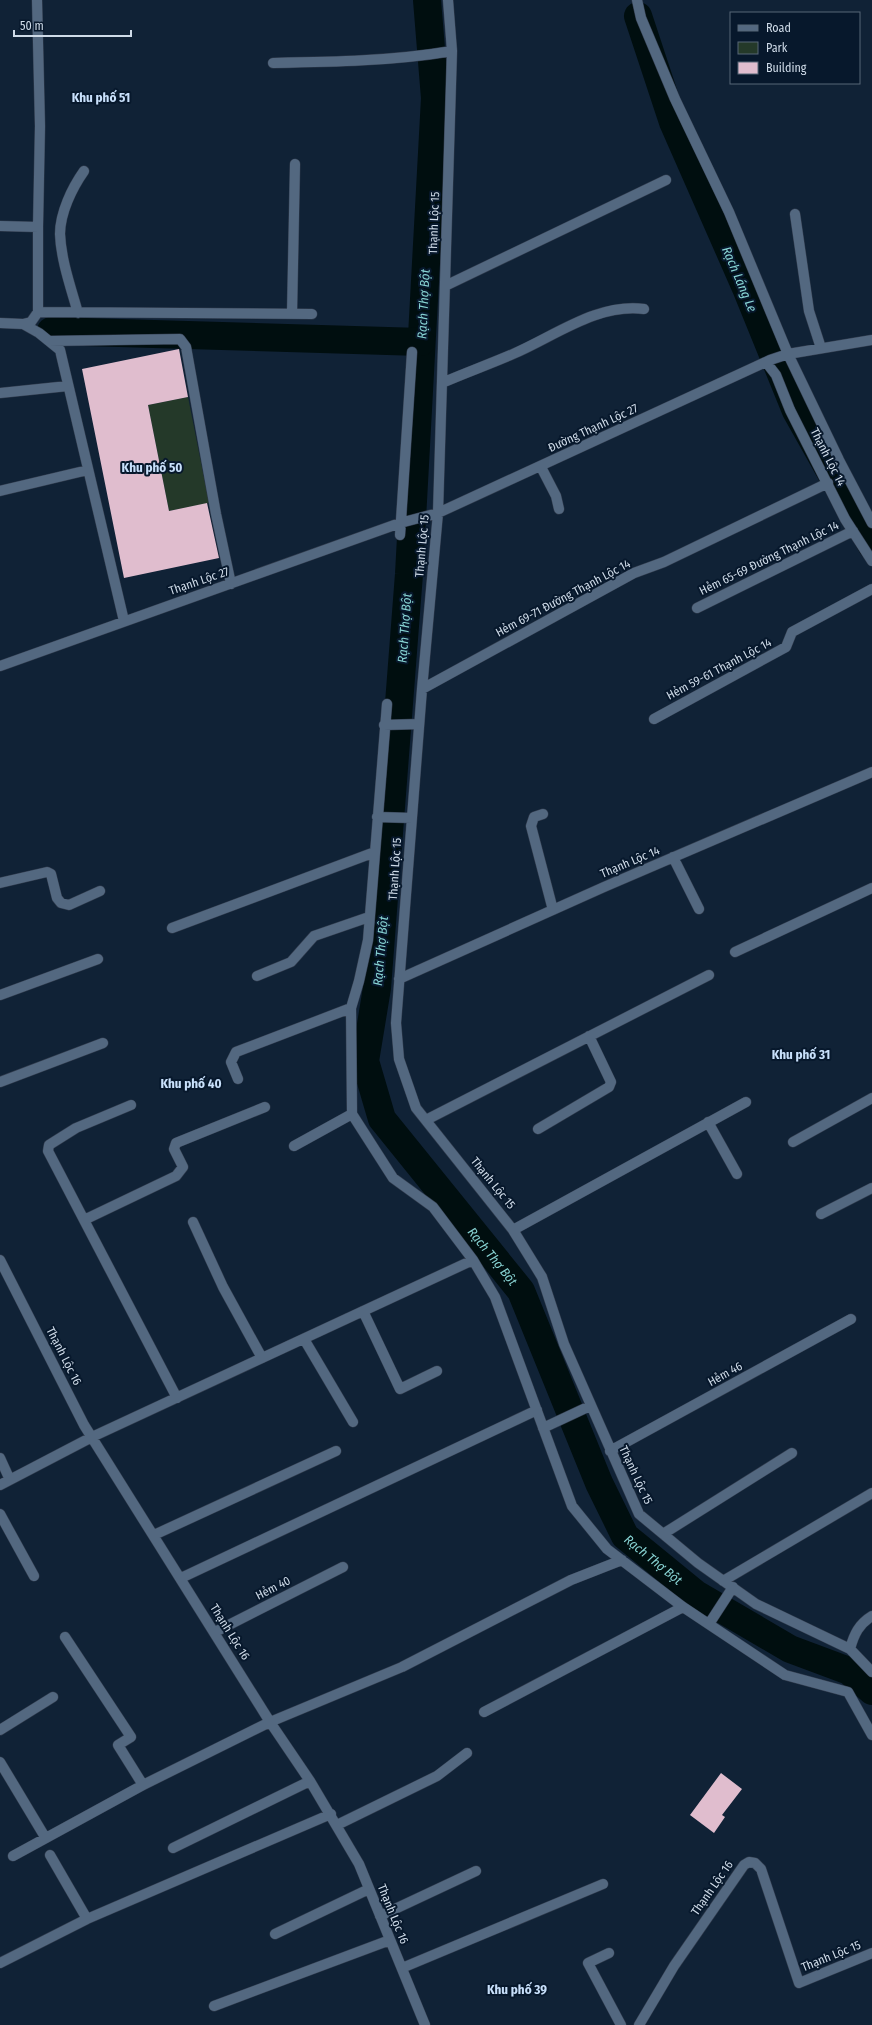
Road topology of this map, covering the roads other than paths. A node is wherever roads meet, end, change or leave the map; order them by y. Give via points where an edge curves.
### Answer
1 (37, 0) edge
2 (448, 0) edge
3 (637, 0) edge
4 (452, 51) junction
5 (273, 64) dead end
6 (295, 164) dead end
7 (84, 171) dead end
8 (666, 180) dead end
9 (795, 214) dead end
10 (0, 226) edge
11 (38, 227) junction
12 (445, 286) junction
13 (644, 309) dead end
14 (38, 312) junction
15 (78, 312) junction
16 (292, 314) junction
17 (312, 314) dead end
18 (0, 323) edge
19 (23, 324) junction
20 (872, 340) edge
21 (49, 341) junction
22 (821, 348) junction
23 (412, 352) dead end
24 (788, 354) junction
25 (768, 361) junction
26 (442, 383) junction
27 (68, 386) junction
28 (0, 392) edge
29 (541, 467) junction
30 (88, 470) junction
31 (828, 483) junction
32 (0, 491) edge
33 (559, 509) dead end
34 (438, 513) junction
35 (427, 516) joint
36 (403, 522) junction
37 (872, 523) edge
38 (853, 531) junction
39 (400, 535) dead end
40 (872, 561) edge
41 (231, 584) junction
42 (872, 589) edge
43 (697, 608) dead end
44 (124, 621) junction
45 (0, 666) edge
46 (422, 689) junction
47 (387, 704) dead end
48 (654, 719) dead end
49 (419, 724) junction
50 (384, 725) junction
51 (872, 772) edge
52 (543, 814) dead end
53 (377, 817) junction
54 (412, 818) junction
55 (375, 852) junction
56 (673, 857) junction
57 (0, 883) edge
58 (872, 888) edge
59 (100, 891) dead end
60 (699, 909) dead end
61 (553, 910) junction
62 (369, 917) junction
63 (172, 928) dead end
64 (735, 952) dead end
65 (98, 960) dead end
66 (709, 975) dead end
67 (257, 976) dead end
68 (399, 979) junction
69 (0, 995) edge
70 (351, 1008) junction
71 (589, 1036) junction
72 (103, 1043) dead end
73 (238, 1079) dead end
74 (0, 1082) edge
75 (872, 1098) edge
76 (746, 1102) dead end
77 (131, 1105) dead end
78 (265, 1107) dead end
79 (352, 1114) junction
80 (426, 1120) junction
81 (708, 1122) junction
82 (538, 1129) dead end
83 (793, 1142) dead end
84 (294, 1146) dead end
85 (737, 1174) dead end
86 (872, 1188) edge
87 (821, 1214) dead end
88 (84, 1220) junction
89 (193, 1222) dead end
90 (514, 1230) junction
91 (0, 1260) edge
92 (472, 1260) junction
93 (363, 1311) junction
94 (851, 1320) dead end
95 (304, 1339) junction
96 (262, 1358) junction
97 (437, 1371) dead end
98 (177, 1398) junction
99 (590, 1406) junction
100 (537, 1410) junction
101 (353, 1422) dead end
102 (543, 1428) junction
103 (92, 1438) junction
104 (336, 1451) dead end
105 (610, 1451) junction
106 (792, 1453) dead end
107 (0, 1458) edge
108 (10, 1480) junction
109 (0, 1485) edge
110 (872, 1493) edge
111 (0, 1514) edge
112 (663, 1534) junction
113 (154, 1535) junction
114 (622, 1560) junction
115 (343, 1567) dead end
116 (34, 1576) dead end
117 (180, 1578) junction
118 (723, 1581) junction
119 (733, 1587) junction
120 (683, 1607) junction
121 (872, 1616) edge
122 (710, 1624) junction
123 (215, 1632) junction
124 (65, 1637) dead end
125 (850, 1649) junction
126 (872, 1672) edge
127 (52, 1697) dead end
128 (484, 1712) dead end
129 (270, 1722) junction
130 (0, 1730) edge
131 (872, 1735) edge
132 (467, 1753) dead end
133 (0, 1762) edge
134 (310, 1781) junction
135 (143, 1785) junction
136 (331, 1814) junction
137 (337, 1825) junction
138 (45, 1837) junction
139 (173, 1848) dead end
140 (50, 1855) dead end
141 (13, 1856) dead end
142 (476, 1871) dead end
143 (603, 1884) dead end
144 (369, 1889) junction
145 (380, 1916) junction
146 (87, 1919) junction
147 (275, 1934) dead end
148 (390, 1940) junction
149 (609, 1953) dead end
150 (872, 1953) edge
151 (0, 1963) edge
152 (402, 1968) junction
153 (799, 1983) joint
154 (214, 2006) dead end
155 (425, 2025) edge
156 (621, 2025) edge
157 (639, 2025) edge

1 - 11 street via 40,126
2 - 4 street, Thạnh Lộc 15
3 - 24 street, Thạnh Lộc 14 via 675,99 728,212
4 - 5 street via 414,56
4 - 12 street, Thạnh Lộc 15
6 - 16 street
7 - 15 street via 74,186 60,233 63,256
8 - 12 street
9 - 22 street via 809,311
10 - 11 street
11 - 14 street
12 - 26 street, Thạnh Lộc 15
13 - 26 street via 627,307 599,313 513,354
14 - 15 street
14 - 19 street via 31,322
15 - 16 street
16 - 17 street
18 - 19 street
19 - 21 street
20 - 22 street
21 - 27 street via 60,350
21 - 41 street via 183,341
22 - 24 street
23 - 36 street, Thạnh Lộc 15
24 - 25 street
24 - 37 street, Thạnh Lộc 14
25 - 29 street, Đường Thạnh Lộc 27
25 - 31 street, Thạnh Lộc 14
26 - 34 street, Thạnh Lộc 15
27 - 28 street
27 - 30 street
29 - 33 street via 556,496
29 - 34 street, Đường Thạnh Lộc 27
30 - 32 street
30 - 44 street
31 - 38 street, Thạnh Lộc 14
31 - 46 street, Hẻm 69-71 Đường Thạnh Lộc 14 via 664,562 634,572
34 - 35 street, Đường Thạnh Lộc 27
34 - 46 street, Thạnh Lộc 15
35 - 36 street, Thạnh Lộc 27
36 - 39 street, Thạnh Lộc 15
36 - 41 street, Thạnh Lộc 27
38 - 40 street, Thạnh Lộc 14
38 - 43 street, Hẻm 65-69 Đường Thạnh Lộc 14
41 - 44 street, Thạnh Lộc 27
42 - 48 street, Hẻm 59-61 Thạnh Lộc 14 via 792,632 786,647
44 - 45 street, Thạnh Lộc 27
46 - 49 street, Thạnh Lộc 15
47 - 50 street, Thạnh Lộc 15
49 - 50 street
49 - 54 street, Thạnh Lộc 15
50 - 53 street, Thạnh Lộc 15
51 - 56 street, Thạnh Lộc 14
52 - 61 street via 534,817 531,826
53 - 54 street
53 - 55 street, Thạnh Lộc 15
54 - 68 street, Thạnh Lộc 15
55 - 62 street, Thạnh Lộc 15
55 - 63 street
56 - 60 street
56 - 61 street, Thạnh Lộc 14
57 - 59 street via 47,872 61,903 69,905
58 - 64 street
61 - 68 street, Thạnh Lộc 14
62 - 67 street via 314,936 291,962
62 - 70 street, Thạnh Lộc 15 via 368,940
65 - 69 street
66 - 71 street
68 - 80 street, Thạnh Lộc 15 via 396,1023 399,1059 416,1108
70 - 73 street via 236,1052 231,1062
70 - 79 street, Thạnh Lộc 15
71 - 80 street
71 - 82 street via 611,1082 609,1087
72 - 74 street
75 - 83 street
76 - 81 street
77 - 88 street via 76,1128 49,1145 48,1151
78 - 88 street via 176,1143 174,1148 183,1168 176,1176
79 - 84 street
79 - 92 street via 392,1178 433,1207
80 - 90 street, Thạnh Lộc 15
81 - 85 street
81 - 90 street
86 - 87 street
88 - 98 street
89 - 96 street via 223,1287
90 - 99 street, Thạnh Lộc 15 via 542,1277 564,1344
91 - 103 street, Thạnh Lộc 16
92 - 93 street
92 - 100 street via 495,1297
93 - 95 street
93 - 97 street via 400,1390
94 - 105 street, Hẻm 46
95 - 96 street
95 - 101 street
96 - 98 street
98 - 103 street
99 - 102 street
99 - 105 street, Thạnh Lộc 15
100 - 102 street
100 - 117 street
102 - 114 street via 572,1506 607,1549
103 - 108 street
103 - 113 street, Thạnh Lộc 16
104 - 113 street
105 - 112 street, Thạnh Lộc 15 via 639,1514
106 - 112 street
107 - 108 street
108 - 109 street
110 - 118 street
111 - 116 street
112 - 118 street, Thạnh Lộc 15
113 - 117 street, Thạnh Lộc 16
114 - 120 street
114 - 129 street via 571,1580 402,1667
115 - 123 street, Hẻm 40
117 - 123 street, Thạnh Lộc 16
118 - 119 street, Thạnh Lộc 15
119 - 122 street
119 - 125 street, Thạnh Lộc 15 via 756,1604
120 - 122 street
120 - 128 street
121 - 125 street via 855,1632
122 - 131 street via 785,1675 848,1692
123 - 129 street, Thạnh Lộc 16
124 - 135 street via 131,1737 118,1745
125 - 126 street, Thạnh Lộc 15
127 - 130 street
129 - 134 street, Thạnh Lộc 16
129 - 135 street
132 - 137 street via 437,1776
133 - 138 street
134 - 136 street, Thạnh Lộc 16
134 - 139 street
135 - 138 street
136 - 137 street, Thạnh Lộc 16
136 - 146 street
137 - 144 street, Thạnh Lộc 16 via 359,1864
138 - 141 street
140 - 146 street
142 - 145 street
143 - 152 street
144 - 145 street, Thạnh Lộc 16
144 - 147 street
145 - 148 street, Thạnh Lộc 16
146 - 151 street
148 - 152 street, Thạnh Lộc 16
148 - 154 street
149 - 156 street via 588,1963
150 - 153 street, Thạnh Lộc 15
152 - 155 street, Thạnh Lộc 16
153 - 157 street, Thạnh Lộc 16 via 761,1869 755,1863 749,1862 744,1865 674,1966

